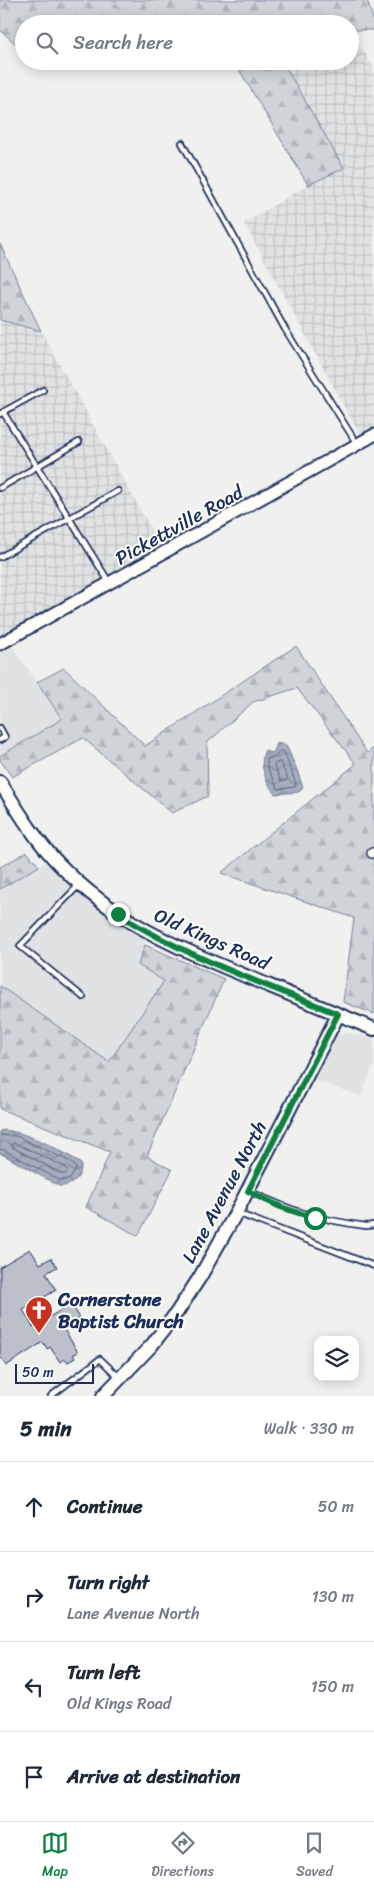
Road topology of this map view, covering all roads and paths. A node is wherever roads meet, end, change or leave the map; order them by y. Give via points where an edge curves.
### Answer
1 (182, 143) dead end
2 (43, 390) dead end
3 (2, 413) edge
4 (374, 435) edge
5 (79, 442) dead end
6 (358, 445) junction
7 (37, 466) junction
8 (0, 488) edge
9 (118, 491) dead end
10 (70, 518) junction
11 (0, 557) edge
12 (110, 583) junction
13 (0, 644) edge
14 (0, 728) edge
15 (0, 740) edge
16 (0, 782) edge
17 (80, 884) junction
18 (83, 997) dead end
19 (338, 1014) junction
20 (374, 1029) edge
21 (248, 1191) junction
22 (236, 1213) junction
23 (374, 1224) edge
24 (374, 1266) edge
25 (121, 1379) junction
26 (51, 1396) edge
27 (103, 1396) edge

1 - 6 lane via 285,329
2 - 3 lane
3 - 7 lane
4 - 6 street, Pickettville Road
5 - 7 lane
6 - 12 street, Pickettville Road
7 - 8 lane
7 - 10 lane
9 - 10 lane
10 - 11 lane
10 - 12 lane
12 - 13 street, Pickettville Road
14 - 15 lane via 5,737
16 - 17 main road, Old Kings Road via 42,846
17 - 18 lane via 20,946
17 - 19 main road, Old Kings Road via 148,933
19 - 20 main road, Old Kings Road
19 - 21 main road, Lane Avenue North
21 - 22 main road, Lane Avenue North
21 - 23 lane via 281,1207 315,1218 366,1226
22 - 24 lane
22 - 25 main road, Lane Avenue North via 177,1312
25 - 26 lane via 100,1359
25 - 27 main road, Lane Avenue North

